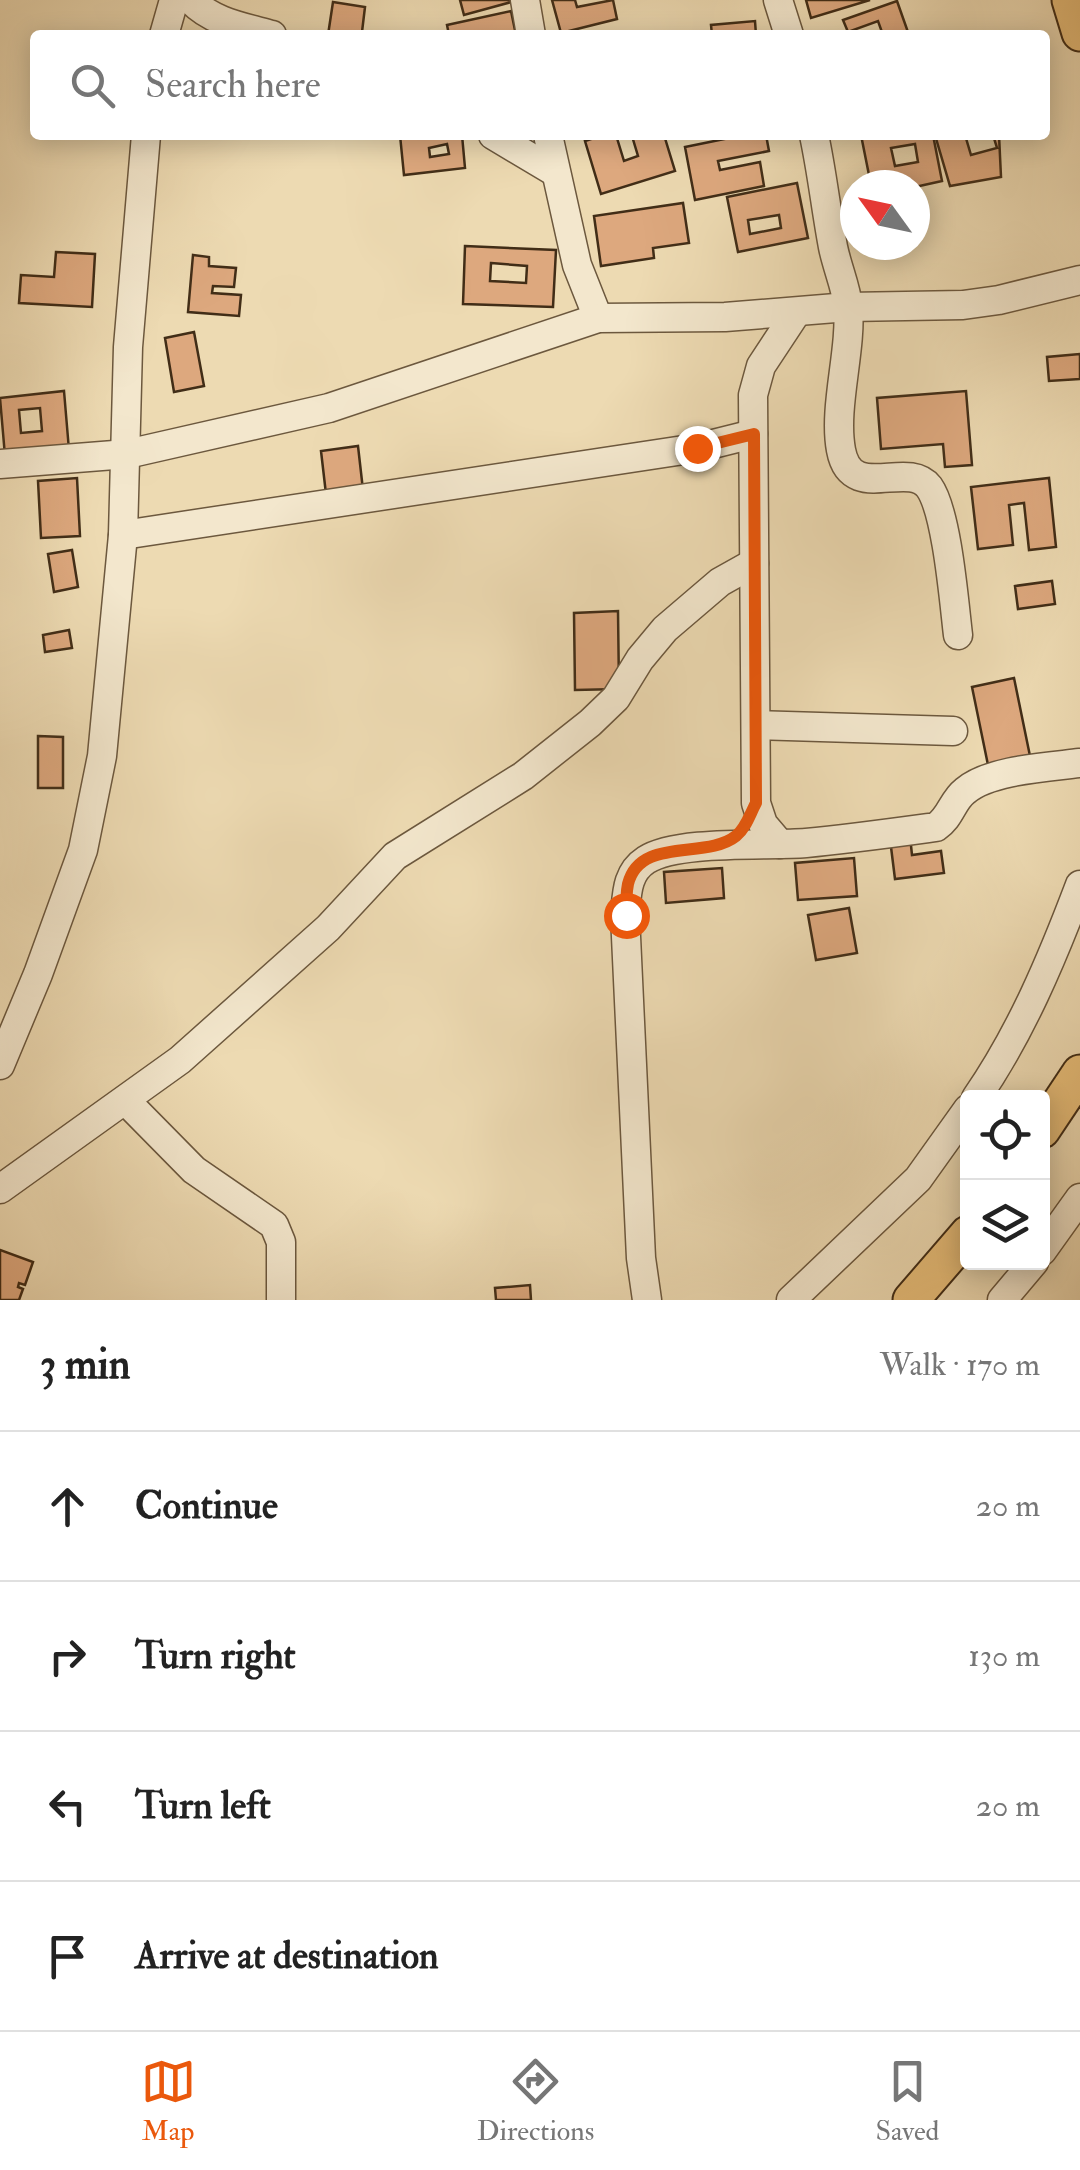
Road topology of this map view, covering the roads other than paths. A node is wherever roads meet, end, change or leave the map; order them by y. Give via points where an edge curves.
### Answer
1 (174, 0) edge
2 (191, 0) edge
3 (524, 0) edge
4 (778, 0) edge
5 (1070, 0) edge
6 (165, 30) edge
7 (255, 30) edge
8 (530, 30) edge
9 (787, 30) edge
10 (1080, 33) edge
11 (145, 140) edge
12 (501, 140) edge
13 (549, 140) edge
14 (815, 140) edge
15 (555, 172) junction
16 (1080, 280) edge
17 (848, 306) junction
18 (796, 313) junction
19 (598, 318) junction
20 (754, 434) junction
21 (126, 454) junction
22 (0, 464) edge
23 (123, 535) junction
24 (754, 563) junction
25 (958, 635) dead end
26 (756, 726) junction
27 (953, 732) dead end
28 (1080, 763) edge
29 (756, 803) junction
30 (780, 844) junction
31 (719, 846) junction
32 (1080, 885) edge
33 (0, 1064) edge
34 (1080, 1073) edge
35 (982, 1090) edge
36 (126, 1100) junction
37 (1050, 1118) edge
38 (960, 1120) edge
39 (0, 1190) edge
40 (1080, 1198) edge
41 (1050, 1239) edge
42 (960, 1243) edge
43 (1027, 1270) edge
44 (281, 1300) edge
45 (647, 1300) edge
46 (791, 1300) edge
47 (911, 1300) edge
48 (1002, 1300) edge

1 - 6 street
2 - 7 street via 202,12
3 - 8 street
4 - 9 street
5 - 10 main road
11 - 21 street
12 - 15 street
13 - 15 street
14 - 17 street
15 - 19 street
16 - 17 street via 982,303
17 - 18 street
17 - 25 street via 841,452 862,478 914,478 931,490
18 - 19 street
18 - 20 street via 757,376
19 - 21 street via 329,408
20 - 23 street
20 - 24 street
21 - 22 street
21 - 23 street
23 - 33 street via 102,756 83,850
24 - 26 street
24 - 36 street via 664,629 590,723 523,776 395,856 258,993
26 - 27 street
26 - 29 street
28 - 30 street via 975,783 936,827
29 - 30 street
29 - 31 street via 740,833
30 - 31 street
31 - 45 street via 646,860 628,883
32 - 35 street via 1044,975
34 - 37 main road
36 - 39 street
36 - 44 street via 194,1170 274,1225 281,1242
38 - 46 street via 918,1179
40 - 41 street
42 - 47 main road
43 - 48 street

